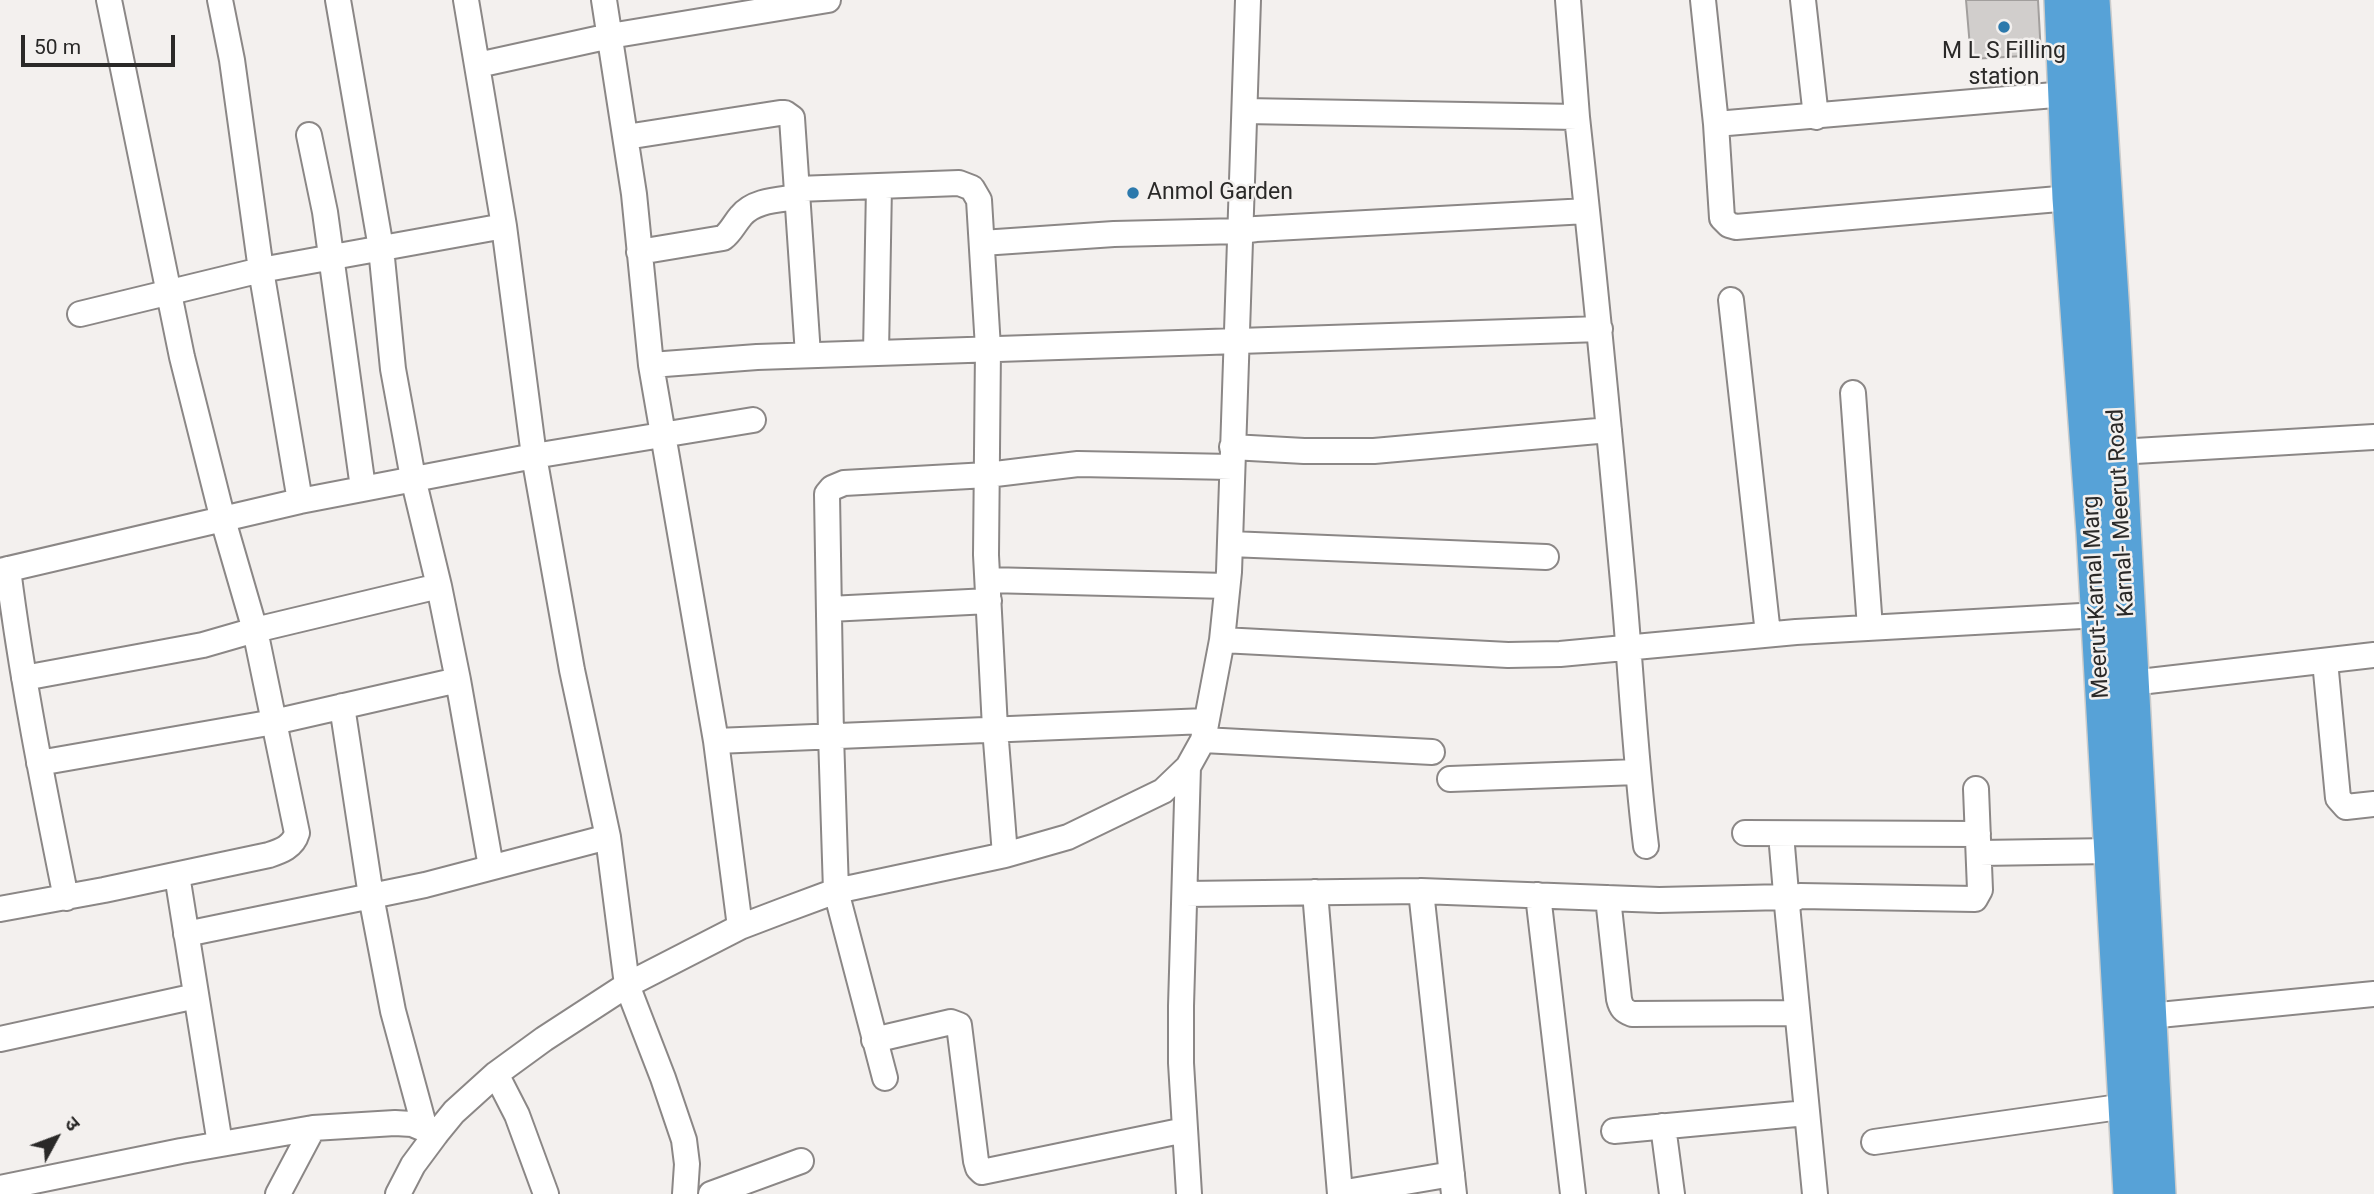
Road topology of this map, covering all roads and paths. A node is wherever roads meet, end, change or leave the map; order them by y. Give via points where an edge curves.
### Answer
1 (109, 0) edge
2 (220, 0) edge
3 (338, 0) edge
4 (466, 0) edge
5 (604, 0) edge
6 (828, 0) edge
7 (1248, 0) edge
8 (1568, 0) edge
9 (1703, 0) edge
10 (1803, 0) edge
11 (2062, 0) edge
12 (2092, 0) edge
13 (610, 36) junction
14 (478, 65) junction
15 (2066, 94) junction
16 (1245, 111) junction
17 (1577, 117) junction
18 (1816, 117) junction
19 (1716, 124) junction
20 (309, 135) dead end
21 (626, 137) junction
22 (879, 186) junction
23 (798, 193) junction
24 (2070, 198) junction
25 (1587, 211) junction
26 (504, 226) junction
27 (1241, 231) junction
28 (982, 243) junction
29 (382, 248) junction
30 (639, 252) junction
31 (331, 256) junction
32 (261, 270) junction
33 (169, 294) junction
34 (1731, 300) dead end
35 (80, 314) dead end
36 (1600, 329) junction
37 (1237, 341) junction
38 (988, 348) junction
39 (876, 353) junction
40 (808, 355) junction
41 (651, 365) junction
42 (1853, 393) dead end
43 (753, 420) dead end
44 (1609, 430) junction
45 (662, 435) junction
46 (2374, 437) edge
47 (2118, 452) junction
48 (534, 456) junction
49 (1232, 457) junction
50 (987, 475) junction
51 (413, 478) junction
52 (363, 488) junction
53 (300, 500) junction
54 (223, 520) junction
55 (1230, 544) junction
56 (1546, 557) dead end
57 (4, 570) edge
58 (439, 586) junction
59 (1227, 586) junction
60 (989, 591) junction
61 (829, 609) junction
62 (2099, 615) junction
63 (1870, 628) junction
64 (255, 630) junction
65 (1768, 635) junction
66 (1222, 640) junction
67 (1629, 647) junction
68 (2374, 655) edge
69 (2325, 661) junction
70 (24, 678) junction
71 (458, 680) junction
72 (2131, 683) junction
73 (342, 706) junction
74 (274, 722) junction
75 (995, 728) junction
76 (1204, 731) junction
77 (831, 735) junction
78 (716, 741) junction
79 (1432, 752) dead end
80 (39, 763) junction
81 (1188, 767) junction
82 (1637, 772) junction
83 (1450, 779) dead end
84 (1976, 789) dead end
85 (2374, 804) edge
86 (1745, 833) dead end
87 (1781, 834) junction
88 (607, 837) junction
89 (1978, 844) junction
90 (1646, 846) dead end
91 (2112, 850) junction
92 (1005, 855) junction
93 (491, 867) junction
94 (177, 875) junction
95 (836, 891) junction
96 (1422, 891) junction
97 (1315, 892) junction
98 (1185, 894) junction
99 (1538, 895) junction
100 (371, 896) junction
101 (66, 898) junction
102 (1608, 898) junction
103 (1787, 901) junction
104 (0, 909) edge
105 (740, 928) junction
106 (186, 934) junction
107 (627, 985) junction
108 (2374, 994) edge
109 (196, 996) junction
110 (1796, 1013) junction
111 (2149, 1016) junction
112 (0, 1039) edge
113 (874, 1041) junction
114 (496, 1074) junction
115 (885, 1078) dead end
116 (2126, 1106) junction
117 (1807, 1113) junction
118 (1663, 1126) junction
119 (313, 1128) junction
120 (1185, 1130) junction
121 (431, 1131) junction
122 (1614, 1131) dead end
123 (1874, 1142) dead end
124 (220, 1144) junction
125 (801, 1161) dead end
126 (1453, 1184) edge
127 (0, 1188) edge
128 (278, 1194) edge
129 (398, 1194) edge
130 (547, 1194) edge
131 (685, 1194) edge
132 (711, 1194) edge
133 (1189, 1194) edge
134 (1340, 1194) edge
135 (1573, 1194) edge
136 (1672, 1194) edge
137 (1815, 1194) edge
138 (2131, 1194) edge
139 (2158, 1194) edge

1 - 33 street
2 - 32 street
3 - 29 street
4 - 14 street
5 - 13 street
6 - 13 street
7 - 16 street
8 - 17 street
9 - 19 street
10 - 18 street
11 - 15 highway, Meerut-Karnal Marg
12 - 47 highway, Karnal- Meerut Road
13 - 14 street
13 - 21 street
14 - 26 street
15 - 18 street
15 - 24 highway, Meerut-Karnal Marg
16 - 17 street
16 - 27 street
17 - 25 street
18 - 19 street
19 - 24 street via 1722,218 1736,227
20 - 31 street
21 - 23 street via 785,113 793,122
21 - 30 street
22 - 23 street
22 - 28 street via 965,184 979,200
22 - 39 street
23 - 30 street via 752,207 723,238
23 - 40 street
24 - 62 highway, Meerut-Karnal Marg
25 - 27 street
25 - 36 street
26 - 29 street
26 - 48 street
27 - 28 street
27 - 37 street
28 - 38 street
29 - 31 street
29 - 51 street via 394,369
30 - 41 street
31 - 32 street
31 - 52 street
32 - 33 street
32 - 53 street
33 - 35 street
33 - 54 street
34 - 65 street
36 - 37 street
36 - 44 street
37 - 38 street
37 - 49 street
38 - 39 street
38 - 50 street
39 - 40 street
40 - 41 street
41 - 45 street
42 - 63 street
43 - 45 street
44 - 49 street via 1374,451
44 - 67 street
45 - 48 street
45 - 78 street
46 - 47 street
47 - 72 highway, Karnal- Meerut Road
48 - 51 street
48 - 88 street
49 - 50 street via 1079,464
49 - 55 street
50 - 60 street
50 - 61 street via 844,482 832,488 827,494
51 - 52 street
51 - 58 street
52 - 53 street
53 - 54 street
54 - 57 street
54 - 64 street
55 - 56 street
55 - 59 street
57 - 70 street
58 - 64 street
58 - 71 street
59 - 60 street
59 - 66 street
60 - 61 street
60 - 75 street
61 - 77 street
62 - 63 street
62 - 91 highway, Meerut-Karnal Marg
63 - 65 street
64 - 70 street via 163,654
64 - 74 street
65 - 67 street
66 - 67 street via 1508,655
66 - 76 street
67 - 82 street
68 - 69 street
69 - 72 street
69 - 85 street via 2338,798 2346,807
70 - 80 street
71 - 73 street
71 - 93 street
72 - 111 highway, Karnal- Meerut Road
73 - 74 street
73 - 100 street
74 - 80 street
74 - 94 street via 297,825 295,839 287,848 268,855
75 - 76 street
75 - 77 street
75 - 92 street
76 - 79 street
76 - 81 street
77 - 78 street
77 - 95 street
78 - 105 street
80 - 101 street
81 - 92 street via 1163,791 1139,803 1068,836
81 - 98 street
82 - 83 street
82 - 90 street
84 - 89 street
86 - 87 street
87 - 89 street
87 - 103 street
88 - 93 street
88 - 107 street
89 - 91 street
89 - 103 street via 1980,890 1975,899 1800,896
91 - 116 highway, Meerut-Karnal Marg
92 - 95 street
93 - 100 street
94 - 101 street
94 - 106 street
95 - 105 street
95 - 113 street
96 - 97 street
96 - 99 street
96 - 126 street
97 - 98 street
97 - 134 street
98 - 120 street via 1181,1006
99 - 102 street
99 - 135 street
100 - 106 street
100 - 121 street via 393,1010
101 - 104 street
102 - 103 street
102 - 110 street via 1619,999 1626,1012
103 - 110 street
105 - 107 street
106 - 109 street
107 - 114 street
107 - 131 street via 684,1140
108 - 111 street
109 - 112 street
109 - 124 street
110 - 117 street
111 - 139 highway, Karnal- Meerut Road
113 - 115 street
113 - 120 street via 951,1022 959,1025 976,1161 982,1172
114 - 121 street
114 - 130 street
116 - 123 street
116 - 138 highway, Meerut-Karnal Marg
117 - 118 street
117 - 137 street
118 - 122 street
118 - 136 street
119 - 121 street via 395,1123
119 - 124 street
119 - 128 street
120 - 133 street
121 - 129 street
124 - 127 street
125 - 132 street
126 - 134 street

